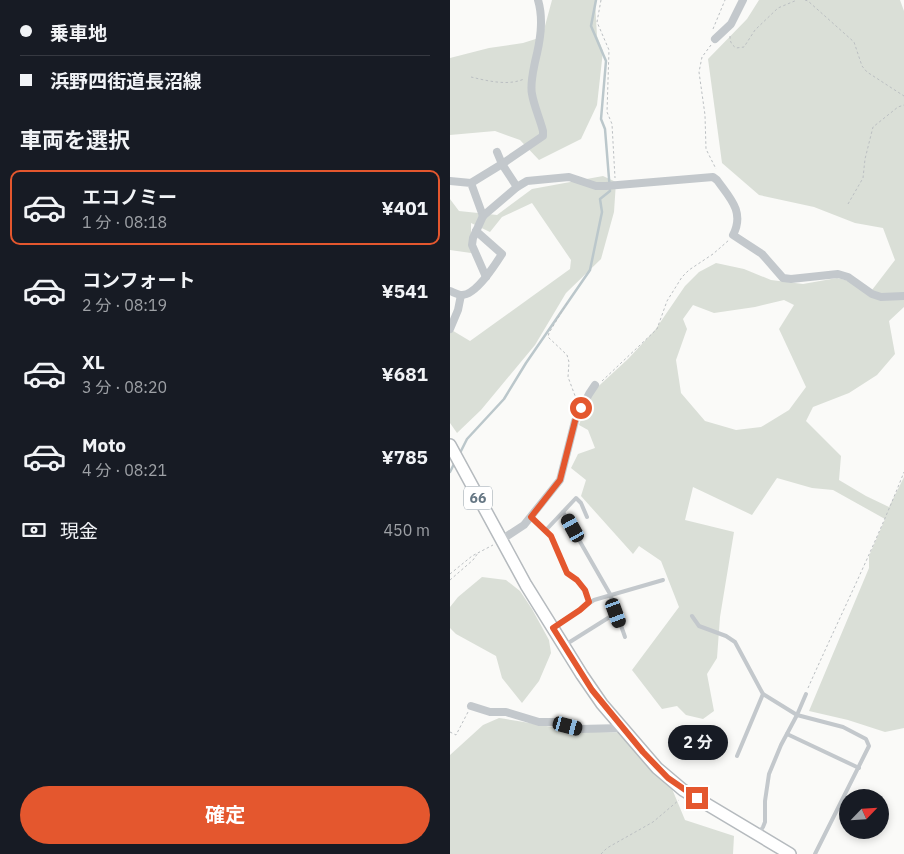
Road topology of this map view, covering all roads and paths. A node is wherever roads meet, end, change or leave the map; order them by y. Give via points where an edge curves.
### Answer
1 (538, 0) edge
2 (601, 0) edge
3 (725, 0) edge
4 (743, 0) edge
5 (797, 0) edge
6 (805, 0) edge
7 (731, 24) junction
8 (713, 37) junction
9 (532, 76) junction
10 (471, 77) dead end
11 (904, 96) edge
12 (904, 105) edge
13 (496, 152) dead end
14 (502, 164) junction
15 (717, 180) junction
16 (450, 181) edge
17 (471, 183) junction
18 (615, 186) junction
19 (518, 187) junction
20 (848, 204) dead end
21 (483, 216) junction
22 (476, 231) junction
23 (733, 235) junction
24 (486, 277) junction
25 (450, 291) edge
26 (461, 295) junction
27 (904, 296) edge
28 (567, 303) dead end
29 (450, 329) edge
30 (595, 385) joint
31 (575, 406) dead end
32 (450, 444) edge
33 (904, 472) edge
34 (564, 512) junction
35 (531, 517) junction
36 (587, 517) dead end
37 (546, 530) junction
38 (501, 540) junction
39 (479, 553) junction
40 (450, 574) edge
41 (450, 580) edge
42 (663, 580) dead end
43 (610, 594) junction
44 (589, 602) junction
45 (616, 613) junction
46 (692, 616) dead end
47 (553, 628) junction
48 (625, 637) dead end
49 (564, 646) junction
50 (764, 694) junction
51 (806, 694) joint
52 (472, 706) joint
53 (797, 716) junction
54 (623, 728) junction
55 (450, 732) edge
56 (787, 734) junction
57 (737, 756) dead end
58 (859, 768) junction
59 (683, 790) junction
60 (757, 835) junction
61 (601, 854) edge
62 (790, 854) edge
63 (815, 854) edge

1 - 9 street via 540,36
2 - 18 path via 598,22 609,50 607,112 612,124
3 - 8 path
4 - 7 street
5 - 7 path via 778,8 755,30 744,47 736,48 730,41
6 - 11 path via 854,42 866,72
7 - 8 street
8 - 15 path via 702,57 699,72 706,149 719,174
9 - 10 path via 512,83
9 - 14 street via 532,93 543,136
12 - 20 path via 873,127 863,178
13 - 14 street
14 - 17 street
14 - 19 street
15 - 18 street via 712,177
15 - 23 street via 737,210 737,228
16 - 17 street
17 - 21 street
18 - 19 street via 596,186 569,177 527,181
19 - 21 street
21 - 22 street
22 - 24 street via 472,245
22 - 24 street via 502,254
23 - 27 street via 762,254 783,278 792,280 838,274 872,294
23 - 30 path via 682,277 667,302 657,329
24 - 26 street via 469,293
25 - 26 street
26 - 29 street
28 - 31 path via 548,338 567,355 570,362 568,377 577,399
30 - 35 street via 575,421 560,480
32 - 38 main road, 66
33 - 51 path
34 - 36 lane via 576,498
34 - 37 lane
34 - 43 lane
35 - 37 lane
35 - 38 street
37 - 44 lane via 567,573 585,590
38 - 39 path
38 - 47 main road, 66
39 - 40 path
39 - 41 path
42 - 43 lane
43 - 44 lane
43 - 45 lane
44 - 47 lane
45 - 48 lane
45 - 49 lane
46 - 50 lane via 699,626 735,642
47 - 49 main road, 66
49 - 54 main road, 66 via 602,704
50 - 53 lane
50 - 57 lane
51 - 53 lane
52 - 54 street via 539,722 560,722 579,729
52 - 55 path via 456,735
53 - 56 lane
53 - 58 lane via 843,728 866,739 869,746
54 - 59 main road, 66 via 657,768
56 - 58 lane
56 - 60 lane via 769,774 765,822
58 - 63 lane
59 - 60 main road, 66
59 - 61 path via 679,801 653,822
60 - 62 main road, 66

